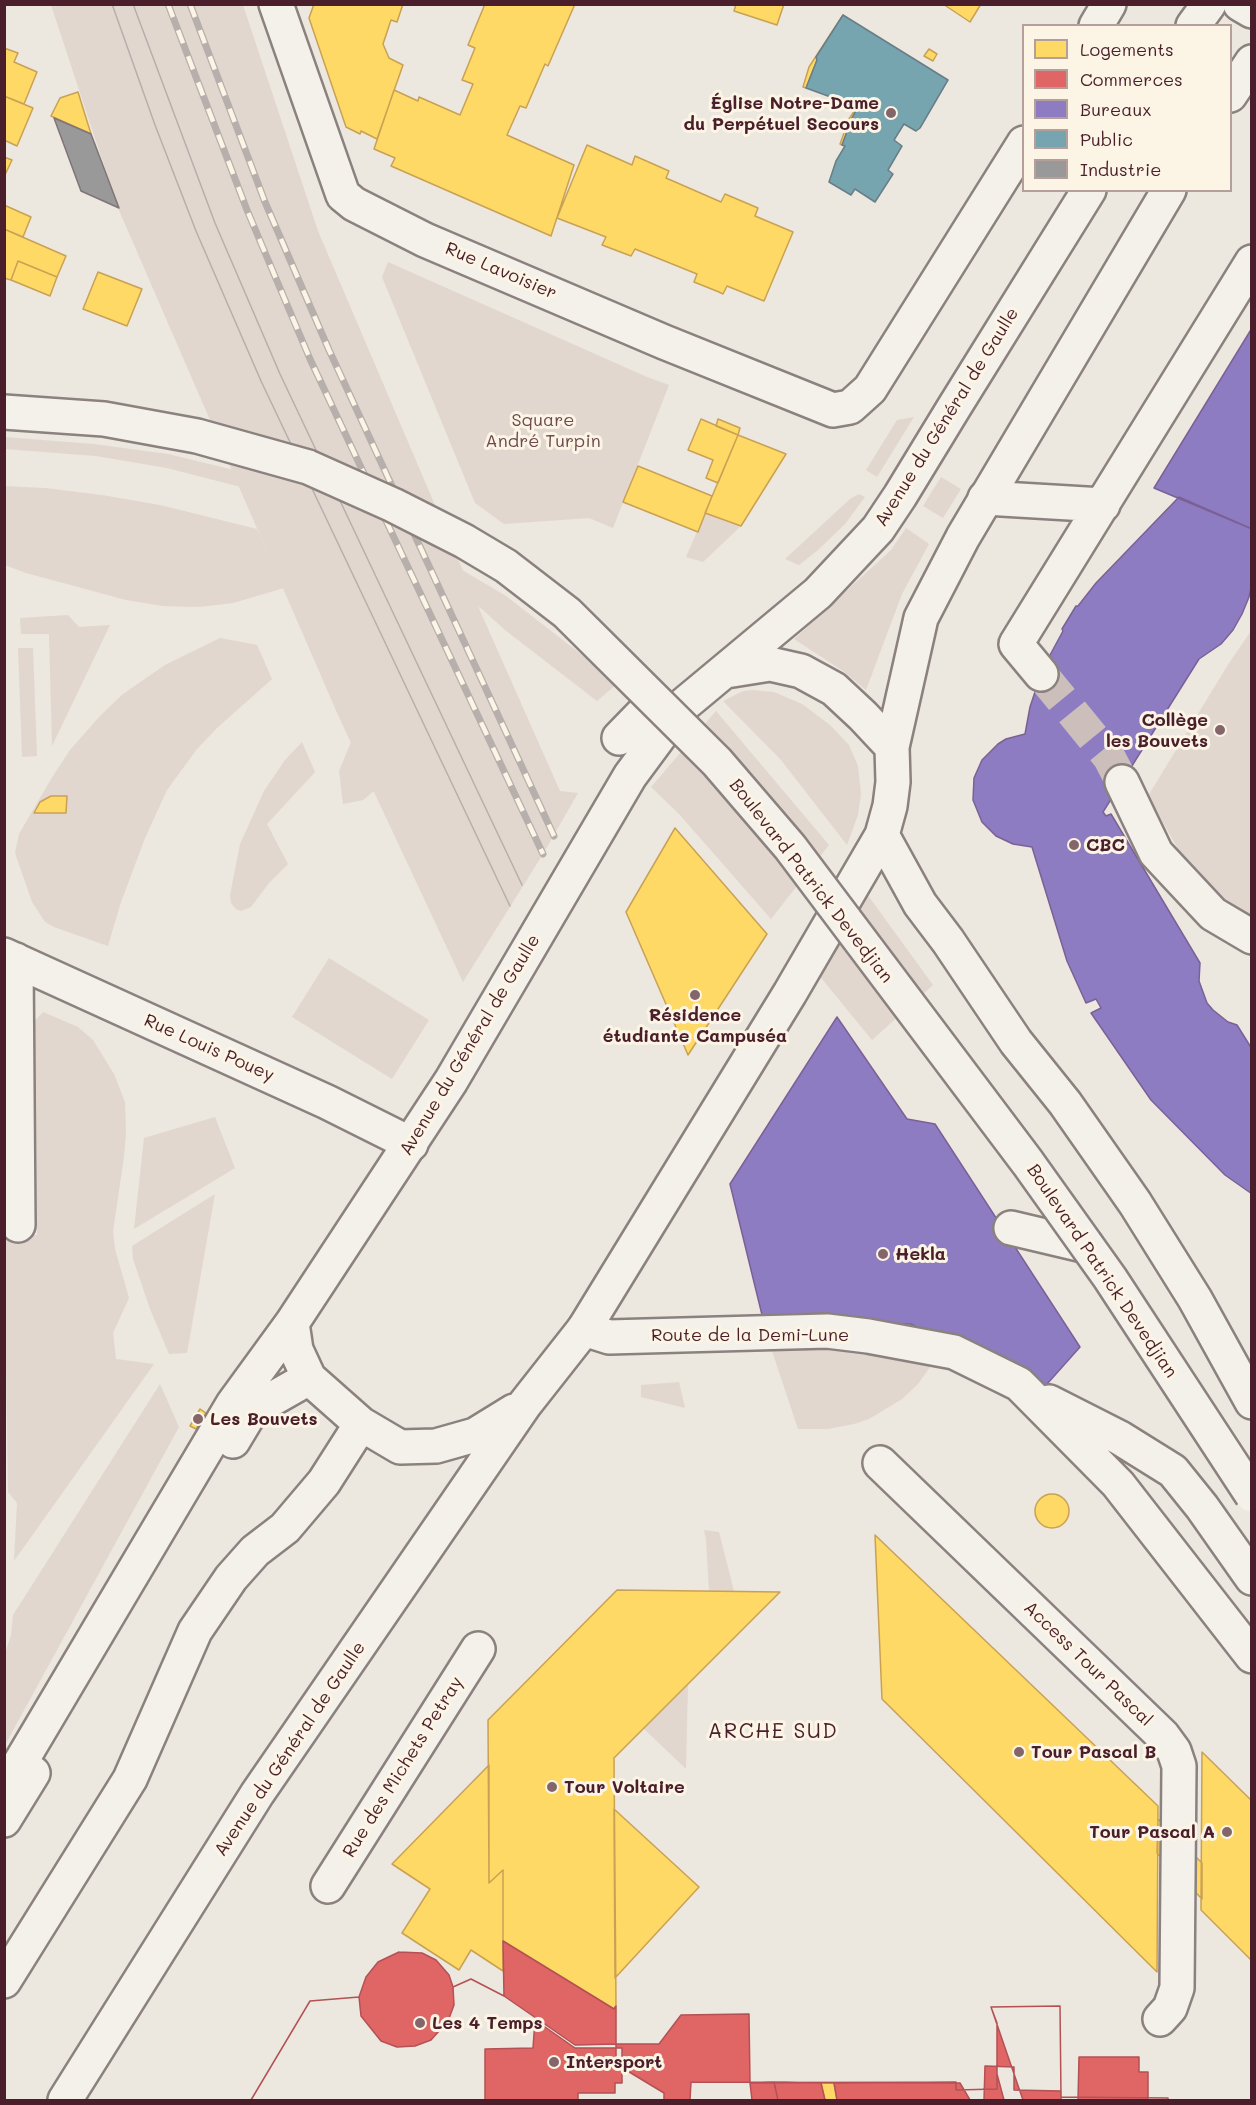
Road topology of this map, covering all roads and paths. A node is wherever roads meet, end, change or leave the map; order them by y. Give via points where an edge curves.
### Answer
1 (276, 4) edge
2 (1109, 4) edge
3 (1209, 4) edge
4 (1240, 4) edge
5 (1251, 10) edge
6 (1097, 24) edge
7 (1194, 24) edge
8 (1251, 62) edge
9 (1232, 92) edge
10 (1022, 145) edge
11 (1088, 192) edge
12 (1168, 192) edge
13 (1251, 262) edge
14 (4, 412) edge
15 (985, 498) junction
16 (1103, 505) junction
17 (726, 670) junction
18 (1041, 674) tunnel mouth
19 (655, 701) junction
20 (619, 738) dead end
21 (892, 747) junction
22 (1122, 782) tunnel mouth
23 (882, 835) junction
24 (1251, 937) edge
25 (10, 958) edge
26 (411, 1144) junction
27 (18, 1225) dead end
28 (1011, 1228) dead end
29 (1087, 1246) junction
30 (292, 1323) junction
31 (584, 1329) junction
32 (309, 1378) junction
33 (1019, 1384) junction
34 (1251, 1402) edge
35 (525, 1404) junction
36 (361, 1424) junction
37 (880, 1463) dead end
38 (1251, 1495) edge
39 (1251, 1578) edge
40 (478, 1649) dead end
41 (1251, 1656) edge
42 (4, 1790) edge
43 (4, 1821) edge
44 (328, 1886) dead end
45 (4, 1981) edge
46 (1160, 2019) dead end
47 (65, 2100) edge

1 - 10 main road, Rue Lavoisier via 343,195 354,204 425,240 833,410 850,407 870,389
2 - 6 main road
3 - 7 main road
4 - 5 main road
8 - 9 main road
11 - 17 main road, Avenue du Général de Gaulle via 878,529 818,592
12 - 15 main road, Avenue du Général de Gaulle
13 - 16 main road
14 - 19 main road, Boulevard Patrick Devedjian, bridge via 104,419 197,436 329,476 464,541 506,566 567,613
15 - 16 main road
15 - 21 main road, Avenue du Général de Gaulle via 921,618
16 - 18 main road via 1016,644
17 - 21 main road via 770,664 801,671 834,690
17 - 26 main road, Avenue du Général de Gaulle via 681,707 630,776
19 - 20 main road
19 - 29 main road, Boulevard Patrick Devedjian, bridge via 717,762 790,847
21 - 23 main road, Avenue du Général de Gaulle via 893,782
22 - 24 main road via 1156,853 1213,915
23 - 31 main road, Avenue du Général de Gaulle
23 - 34 main road via 920,904 1135,1203 1195,1299
25 - 26 main road, Rue Louis Pouey
25 - 27 main road
26 - 30 main road, Avenue du Général de Gaulle
28 - 29 main road
29 - 38 main road, Boulevard Patrick Devedjian, bridge
30 - 32 main road, Avenue du Général de Gaulle via 296,1350
30 - 42 main road via 233,1404
31 - 33 main road, Route de la Demi-Lune via 609,1337 827,1331 868,1336 954,1352
31 - 35 main road, Avenue du Général de Gaulle
32 - 36 main road, Avenue du Général de Gaulle
32 - 43 main road via 251,1411
33 - 39 main road via 1173,1471
33 - 41 main road, Route de la Demi-Lune via 1118,1484
35 - 36 main road, Avenue du Général de Gaulle via 475,1435 436,1446 400,1447
35 - 47 main road, Avenue du Général de Gaulle via 257,1794
36 - 45 main road via 324,1482 285,1528 255,1551 231,1578 195,1631 130,1779
37 - 46 main road, Access Tour Pascal via 1174,1751 1179,1766 1178,1988 1170,2008
40 - 44 main road, Rue des Michets Petray

